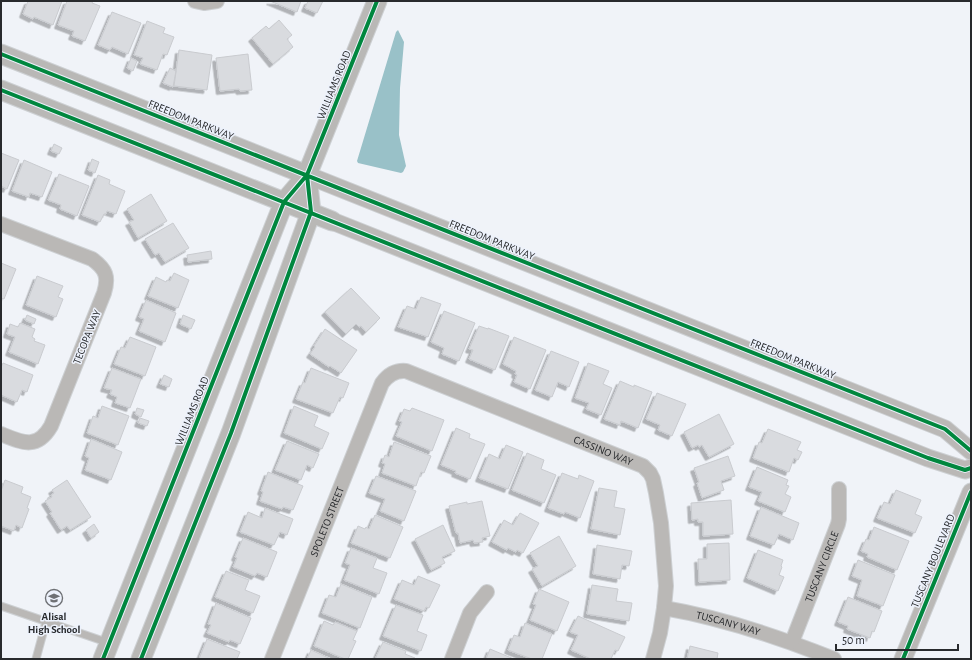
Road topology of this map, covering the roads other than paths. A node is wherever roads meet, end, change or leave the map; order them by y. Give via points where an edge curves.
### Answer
1 (195, 1) edge
2 (217, 1) edge
3 (377, 1) edge
4 (1, 54) edge
5 (1, 90) edge
6 (307, 175) junction
7 (284, 202) junction
8 (311, 212) junction
9 (332, 221) joint
10 (1, 224) edge
11 (382, 383) joint
12 (1, 434) edge
13 (971, 451) edge
14 (971, 468) edge
15 (839, 490) dead end
16 (971, 492) edge
17 (487, 592) dead end
18 (1, 606) edge
19 (664, 608) junction
20 (46, 622) junction
21 (792, 642) junction
22 (106, 651) edge
23 (36, 659) edge
24 (120, 659) edge
25 (141, 659) edge
26 (272, 659) edge
27 (452, 659) edge
28 (653, 659) edge
29 (834, 659) edge
30 (903, 659) edge

1 - 2 street
3 - 6 main road, WILLIAMS ROAD
4 - 6 main road, FREEDOM PARKWAY
5 - 7 main road
6 - 7 main road, WILLIAMS ROAD
6 - 8 main road, WILLIAMS ROAD
6 - 13 street, FREEDOM PARKWAY via 945,429
7 - 8 main road
7 - 22 main road, WILLIAMS ROAD
8 - 9 main road
8 - 25 main road, WILLIAMS ROAD via 230,433
9 - 14 street via 928,458 965,470
10 - 12 street, TECOPA WAY via 92,259 100,265 106,278 106,285 47,433 37,441 24,443
11 - 19 street, CASSINO WAY via 395,372 406,371 643,466 653,480 661,523 666,586
11 - 26 street, SPOLETO STREET
15 - 21 street, TUSCANY CIRCLE via 838,524
16 - 30 street, TUSCANY BOULEVARD
17 - 27 street via 470,613
18 - 20 lane
19 - 21 street, TUSCANY WAY via 716,618
19 - 28 street, CASSINO WAY
20 - 22 lane
20 - 23 lane
21 - 29 street, TUSCANY WAY
22 - 24 main road

